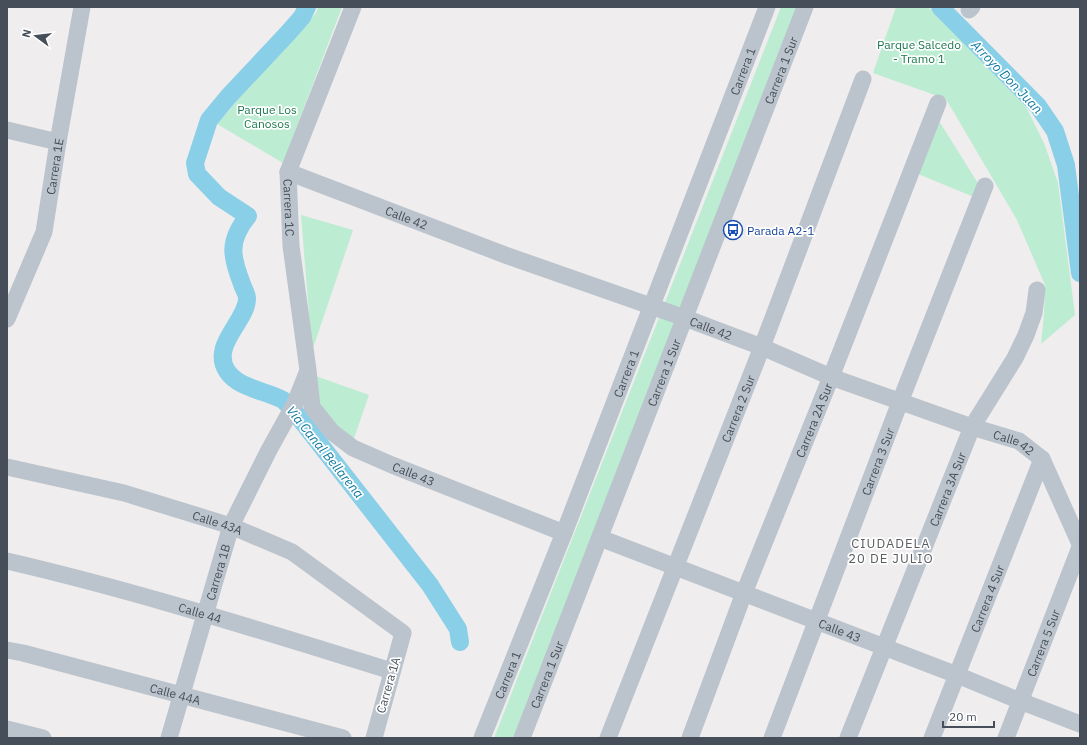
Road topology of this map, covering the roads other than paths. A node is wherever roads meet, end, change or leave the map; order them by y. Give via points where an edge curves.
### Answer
1 (82, 7) edge
2 (353, 7) edge
3 (768, 7) edge
4 (805, 7) edge
5 (863, 79) dead end
6 (938, 103) dead end
7 (7, 130) edge
8 (58, 142) junction
9 (288, 172) junction
10 (985, 186) dead end
11 (1037, 290) dead end
12 (652, 306) junction
13 (685, 318) junction
14 (7, 319) edge
15 (762, 347) junction
16 (308, 370) junction
17 (831, 377) junction
18 (900, 402) junction
19 (972, 427) junction
20 (1042, 459) junction
21 (7, 467) edge
22 (231, 526) junction
23 (564, 533) junction
24 (600, 538) junction
25 (1080, 546) edge
26 (7, 562) edge
27 (675, 568) junction
28 (744, 593) junction
29 (205, 614) junction
30 (815, 621) junction
31 (403, 633) joint
32 (884, 647) junction
33 (7, 650) edge
34 (392, 671) junction
35 (957, 675) junction
36 (182, 694) junction
37 (1020, 701) junction
38 (1080, 724) edge
39 (7, 729) edge
40 (43, 738) edge
41 (169, 738) edge
42 (343, 738) edge
43 (374, 738) edge
44 (482, 738) edge
45 (522, 738) edge
46 (608, 738) edge
47 (690, 738) edge
48 (772, 738) edge
49 (848, 738) edge
50 (932, 738) edge
51 (1006, 738) edge

1 - 8 street, Carrera 1E
2 - 9 street, Carrera 1C
3 - 12 street, Carrera 1
4 - 13 street, Carrera 1 Sur
5 - 15 street, Carrera 2 Sur
6 - 17 street, Carrera 2A Sur
7 - 8 street
8 - 14 street, Carrera 1E via 44,232
9 - 12 street, Calle 42 via 508,256
9 - 16 street, Carrera 1C via 291,246
10 - 18 street, Carrera 3 Sur
11 - 19 street, Carrera 3A Sur via 1034,313 1016,358
12 - 13 street, Calle 42
12 - 23 street, Carrera 1
13 - 15 street, Calle 42
13 - 24 street, Carrera 1 Sur
15 - 17 street, Calle 42
15 - 27 street, Carrera 2 Sur
16 - 22 street, Carrera 1B via 291,410
16 - 23 street, Calle 43 via 312,407 332,432 353,448
17 - 18 street, Calle 42
17 - 28 street, Carrera 2A Sur
18 - 19 street, Calle 42
18 - 30 street, Carrera 3 Sur
19 - 20 street, Calle 42 via 1019,441
19 - 32 street, Carrera 3A Sur
20 - 25 street, Calle 42
20 - 35 street, Carrera 4 Sur
21 - 22 street, Calle 43A via 124,493
22 - 29 street, Carrera 1B
22 - 31 street, Calle 43A via 292,552
23 - 44 street, Carrera 1
24 - 27 street, Calle 43
24 - 45 street, Carrera 1 Sur
25 - 37 street, Carrera 5 Sur
26 - 29 street, Calle 44
27 - 28 street, Calle 43
27 - 46 street, Carrera 2 Sur
28 - 30 street, Calle 43
28 - 47 street, Carrera 2A Sur
29 - 34 street, Calle 44
29 - 36 street, Carrera 1B
30 - 32 street, Calle 43
30 - 48 street, Carrera 3 Sur
31 - 34 street, Carrera 1A
32 - 35 street, Calle 43
32 - 49 street, Carrera 3A Sur
33 - 36 street, Calle 44A
34 - 43 street, Carrera 1A
35 - 37 street, Calle 43
35 - 50 street, Carrera 4 Sur
36 - 41 street, Carrera 1B
36 - 42 street, Calle 44A
37 - 38 street, Calle 43
37 - 51 street, Carrera 5 Sur
39 - 40 street

